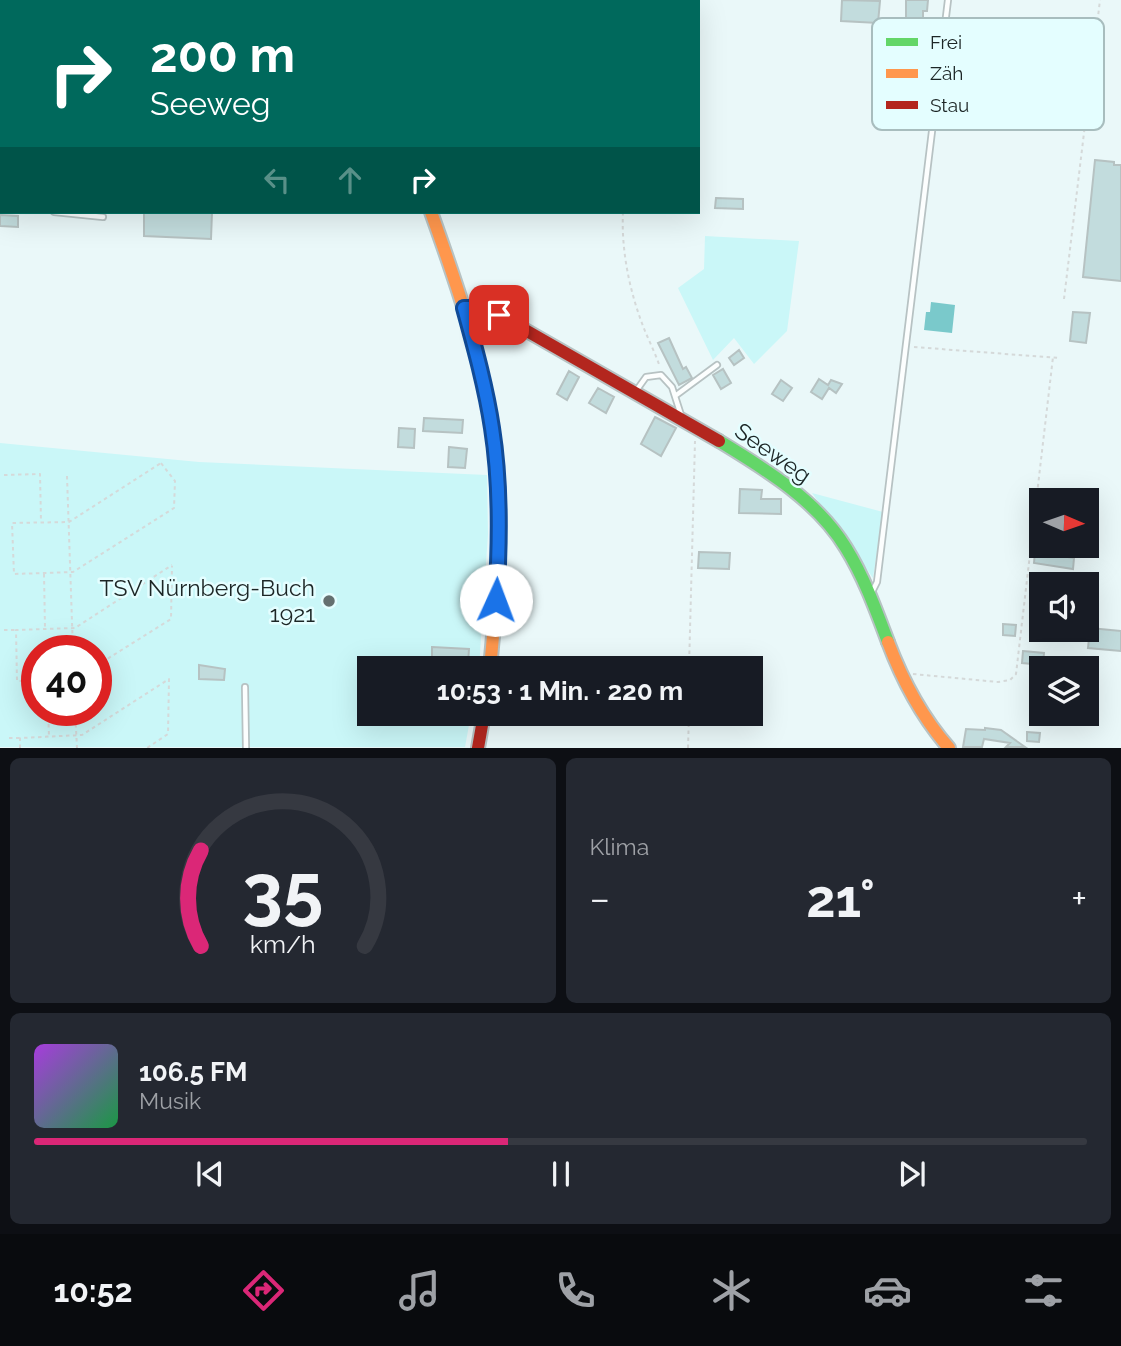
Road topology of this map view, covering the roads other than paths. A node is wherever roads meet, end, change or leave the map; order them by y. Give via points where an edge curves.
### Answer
1 (948, 0) edge
2 (946, 18) edge
3 (932, 130) edge
4 (74, 214) edge
5 (432, 214) edge
6 (103, 217) dead end
7 (464, 308) junction
8 (717, 365) dead end
9 (636, 392) junction
10 (675, 397) junction
11 (683, 419) junction
12 (871, 595) junction
13 (491, 656) edge
14 (245, 687) dead end
15 (482, 726) edge
16 (246, 747) edge
17 (478, 747) edge
18 (949, 747) edge

1 - 2 lane
3 - 12 lane via 877,582
4 - 6 lane
5 - 7 street
7 - 9 street, Seeweg via 482,308 499,315
7 - 13 street via 487,402 496,465 498,574
8 - 10 lane
9 - 10 lane via 646,377 661,375
9 - 11 street, Seeweg
10 - 11 lane
11 - 12 street, Seeweg via 761,467 808,503 844,545
12 - 18 street, Seeweg via 920,710
14 - 16 lane
15 - 17 street

